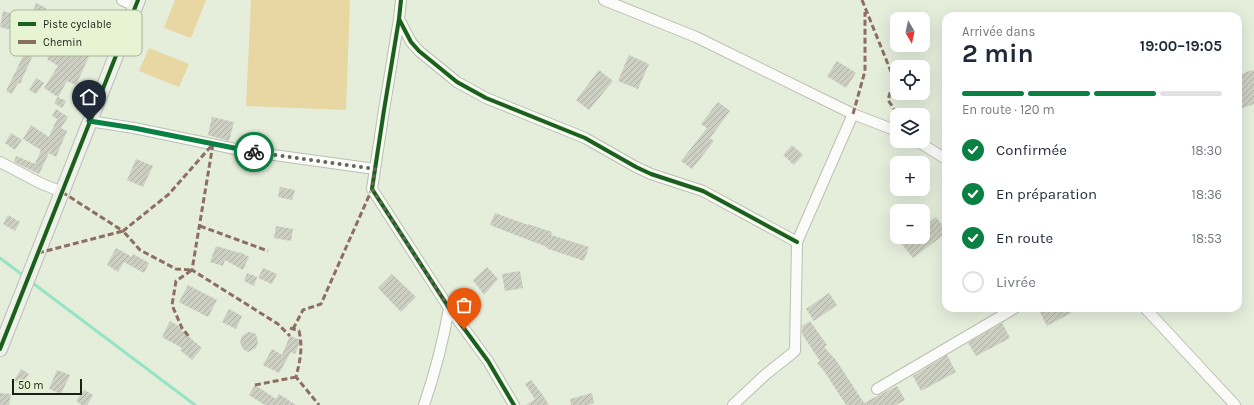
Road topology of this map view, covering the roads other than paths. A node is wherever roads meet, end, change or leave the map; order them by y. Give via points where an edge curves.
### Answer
1 (122, 0) edge
2 (401, 0) edge
3 (604, 0) edge
4 (136, 3) edge
5 (399, 19) junction
6 (115, 56) edge
7 (853, 114) junction
8 (89, 121) junction
9 (890, 127) edge
10 (928, 148) edge
11 (942, 157) edge
12 (0, 162) edge
13 (375, 169) junction
14 (62, 192) junction
15 (797, 242) junction
16 (449, 308) junction
17 (1008, 312) edge
18 (1149, 312) edge
19 (0, 349) edge
20 (877, 389) dead end
21 (424, 405) edge
22 (514, 405) edge
23 (733, 405) edge
24 (1235, 405) edge

1 - 4 street
2 - 5 street
3 - 7 street via 696,37
5 - 13 street
5 - 15 street via 411,42 419,51 456,82 486,98 585,138 646,172 703,191
6 - 8 street
7 - 9 street
7 - 15 street
8 - 13 street via 245,151
8 - 14 street
10 - 11 street
12 - 14 street
13 - 16 street via 372,189
14 - 19 street
15 - 23 street via 795,351 764,375
16 - 21 street via 435,374
16 - 22 street via 488,361
17 - 20 street
18 - 24 street

